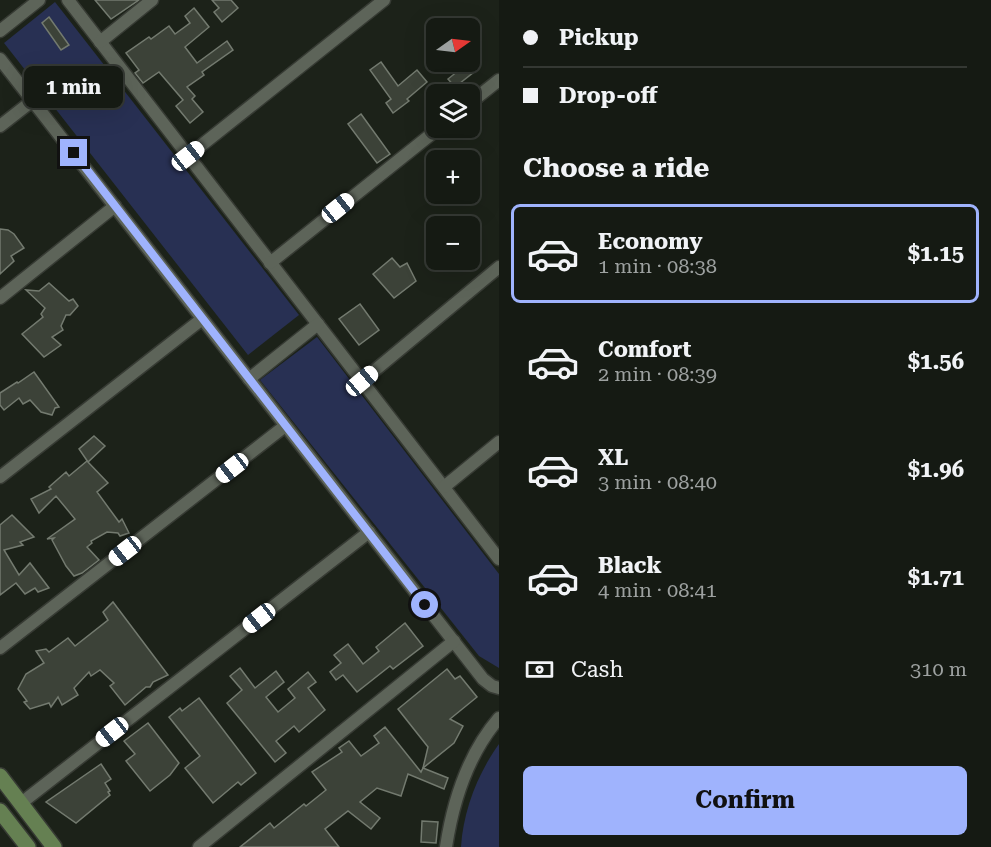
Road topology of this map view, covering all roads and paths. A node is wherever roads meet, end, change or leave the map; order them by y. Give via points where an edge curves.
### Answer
1 (39, 0) edge
2 (68, 0) edge
3 (152, 0) edge
4 (384, 0) edge
5 (0, 31) edge
6 (100, 42) junction
7 (0, 59) edge
8 (499, 80) edge
9 (480, 95) edge
10 (32, 100) junction
11 (0, 126) edge
12 (426, 138) edge
13 (188, 156) junction
14 (115, 207) junction
15 (270, 262) junction
16 (499, 267) edge
17 (0, 298) edge
18 (202, 319) junction
19 (318, 324) junction
20 (249, 379) junction
21 (362, 381) junction
22 (285, 426) junction
23 (499, 442) edge
24 (0, 477) edge
25 (444, 488) junction
26 (369, 532) junction
27 (499, 558) edge
28 (454, 641) junction
29 (0, 648) edge
30 (499, 688) edge
31 (499, 718) edge
32 (0, 776) edge
33 (20, 804) junction
34 (0, 811) edge
35 (28, 847) edge
36 (54, 847) edge
37 (199, 847) edge
38 (446, 847) edge

1 - 5 street
2 - 6 street
3 - 6 street
4 - 13 street
6 - 13 street
7 - 10 street
8 - 9 street
10 - 11 street
10 - 14 street
12 - 15 street
13 - 15 street
14 - 17 street
14 - 18 street
15 - 19 street
16 - 21 street
18 - 20 street
18 - 24 street
19 - 20 street
19 - 21 street
20 - 22 street
21 - 25 street
22 - 26 street
22 - 29 street
23 - 25 street
25 - 27 street
26 - 28 street
26 - 33 street
28 - 30 street via 483,679
28 - 37 street
31 - 38 street via 471,761 450,820
32 - 33 main road
33 - 36 main road
34 - 35 main road

